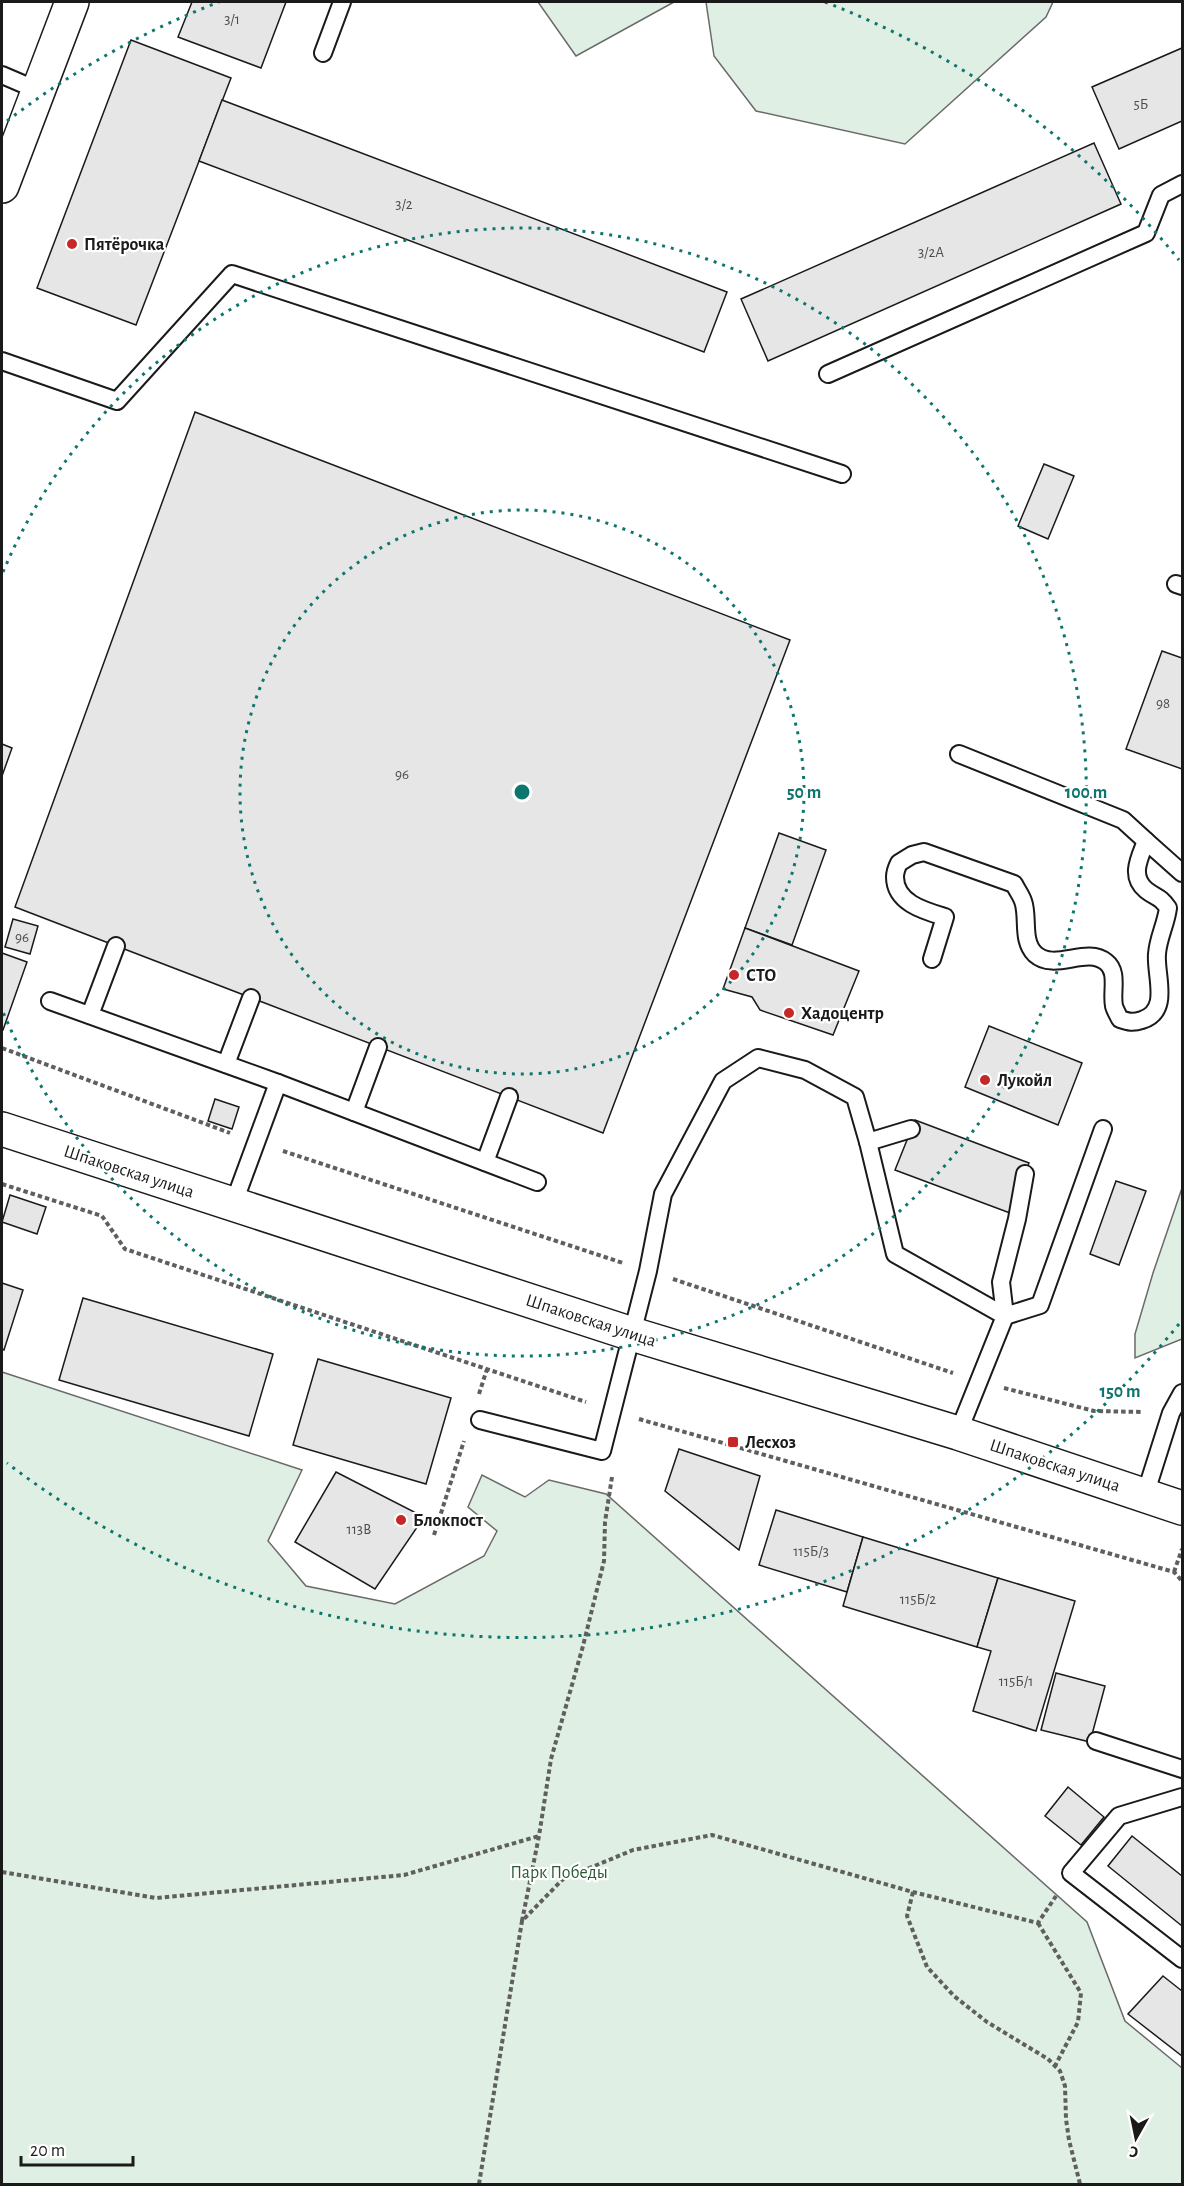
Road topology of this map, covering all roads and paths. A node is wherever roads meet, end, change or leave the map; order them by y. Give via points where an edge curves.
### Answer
1 (72, 2) edge
2 (342, 2) edge
3 (323, 53) dead end
4 (2, 75) edge
5 (38, 90) junction
6 (1182, 184) edge
7 (2, 186) edge
8 (2, 361) edge
9 (828, 374) dead end
10 (842, 474) dead end
11 (960, 754) dead end
12 (1146, 841) junction
13 (1182, 873) edge
14 (116, 946) dead end
15 (932, 959) dead end
16 (251, 998) dead end
17 (50, 1001) dead end
18 (90, 1015) junction
19 (378, 1047) dead end
20 (2, 1048) edge
21 (226, 1064) junction
22 (278, 1083) junction
23 (509, 1097) dead end
24 (354, 1112) junction
25 (911, 1129) dead end
26 (1103, 1129) dead end
27 (4, 1136) edge
28 (868, 1142) junction
29 (256, 1143) junction
30 (485, 1162) junction
31 (1025, 1174) dead end
32 (537, 1182) dead end
33 (233, 1205) junction
34 (648, 1271) junction
35 (1005, 1316) junction
36 (632, 1334) junction
37 (487, 1369) dead end
38 (979, 1382) junction
39 (1182, 1393) edge
40 (476, 1402) dead end
41 (1171, 1413) junction
42 (480, 1420) dead end
43 (958, 1433) junction
44 (466, 1435) dead end
45 (615, 1467) dead end
46 (1145, 1495) junction
47 (1182, 1508) edge
48 (434, 1535) dead end
49 (1182, 1549) edge
50 (1174, 1572) dead end
51 (1096, 1741) dead end
52 (1182, 1769) edge
53 (1182, 1797) edge
54 (539, 1836) junction
55 (2, 1872) edge
56 (1071, 1873) junction
57 (914, 1892) junction
58 (522, 1922) junction
59 (1038, 1923) junction
60 (1182, 1959) edge
61 (1055, 2066) junction
62 (479, 2184) edge
63 (1080, 2184) edge

1 - 5 main road
2 - 3 lane
4 - 5 lane
5 - 7 main road
6 - 9 lane via 1161,195 1146,232
8 - 10 lane via 117,401 232,274
11 - 12 lane via 1123,820
12 - 13 lane
12 - 15 lane via 1136,867 1138,882 1161,897 1168,908 1157,949 1159,1001 1147,1018 1132,1023 1120,1018 1114,1008 1114,975 1107,963 1082,957 1046,960 1035,953 1028,940 1024,902 1014,884 924,852 898,863 894,878 900,896 918,909 945,917
14 - 18 lane
16 - 21 lane
17 - 18 lane
18 - 21 lane
19 - 24 lane
20 - 29 path
21 - 22 lane
22 - 24 lane
22 - 29 lane
23 - 30 lane
24 - 30 lane
25 - 28 lane
26 - 35 lane via 1040,1305
27 - 33 main road, Шпаковская улица
28 - 34 lane via 855,1096 805,1070 758,1058 723,1081 663,1194
28 - 35 lane via 895,1254
29 - 33 lane
29 - 34 path
30 - 32 lane
31 - 35 lane via 1001,1282
33 - 36 main road, Шпаковская улица
34 - 36 lane
34 - 38 path
35 - 38 lane
36 - 42 lane via 602,1451
36 - 43 main road, Шпаковская улица
37 - 40 path
38 - 41 path via 1094,1411
38 - 43 lane
39 - 41 lane
41 - 46 lane
43 - 46 main road, Шпаковская улица
44 - 48 path
45 - 54 path via 605,1522 604,1561 551,1759
46 - 47 main road, Шпаковская улица
49 - 50 path
51 - 52 lane
53 - 56 lane via 1119,1816
54 - 55 path via 404,1875 156,1898
54 - 58 path
56 - 59 path
56 - 60 lane
57 - 58 path via 712,1835 633,1850 564,1879
57 - 59 path
57 - 61 path via 907,1916 927,1967 954,1996 987,2022
58 - 62 path
59 - 61 path via 1081,1993 1078,2022
61 - 63 path via 1065,2086 1068,2140

